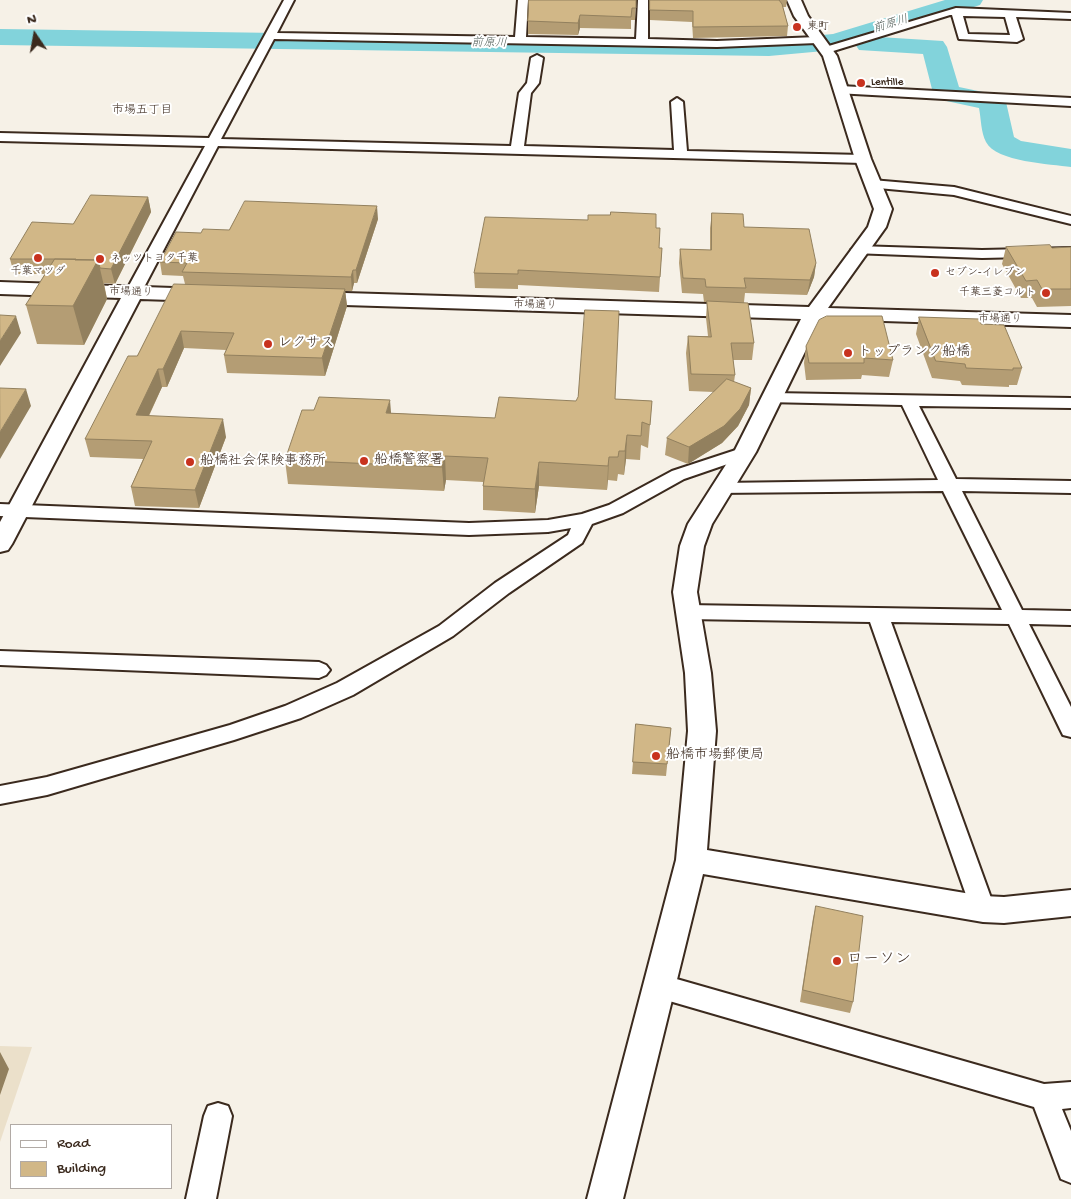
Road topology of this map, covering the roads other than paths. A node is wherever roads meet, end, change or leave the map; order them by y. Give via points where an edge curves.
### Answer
1 (289, 0) edge
2 (523, 0) edge
3 (643, 0) edge
4 (794, 0) edge
5 (1032, 3) dead end
6 (956, 12) junction
7 (1005, 13) junction
8 (1071, 16) edge
9 (268, 40) junction
10 (520, 40) junction
11 (642, 44) junction
12 (821, 45) junction
13 (537, 58) dead end
14 (840, 90) junction
15 (677, 102) dead end
16 (1071, 102) edge
17 (0, 137) edge
18 (211, 143) junction
19 (517, 150) junction
20 (680, 155) junction
21 (863, 159) junction
22 (872, 184) junction
23 (1071, 220) edge
24 (858, 250) junction
25 (1071, 252) edge
26 (0, 288) edge
27 (133, 293) junction
28 (219, 296) edge
29 (298, 298) edge
30 (813, 315) junction
31 (1071, 321) edge
32 (772, 398) junction
33 (908, 401) junction
34 (1071, 403) edge
35 (745, 452) junction
36 (949, 485) junction
37 (1071, 487) edge
38 (720, 489) junction
39 (9, 510) edge
40 (585, 520) junction
41 (0, 544) edge
42 (687, 612) junction
43 (878, 615) junction
44 (1016, 618) junction
45 (1071, 618) edge
46 (0, 658) edge
47 (319, 670) dead end
48 (1071, 729) edge
49 (0, 795) edge
50 (691, 860) junction
51 (1071, 903) edge
52 (982, 909) junction
53 (659, 986) junction
54 (1057, 1096) edge
55 (218, 1116) dead end
56 (1071, 1169) edge
57 (201, 1199) edge
58 (605, 1199) edge

1 - 9 street
2 - 10 street
3 - 11 street
4 - 12 street
5 - 7 street
6 - 7 street
6 - 7 street via 963,37 1017,39
6 - 12 street via 935,14
7 - 8 street
9 - 10 street
9 - 18 street
10 - 11 street
11 - 12 street
12 - 14 street via 830,56
13 - 19 street via 533,83 525,94
14 - 16 street
14 - 21 street
15 - 20 street
17 - 18 street
18 - 19 street
18 - 27 street
19 - 20 street
20 - 21 street
21 - 22 street
22 - 23 street via 954,191
22 - 24 street via 883,209 876,227
24 - 25 street via 982,254
24 - 30 street
26 - 27 street, 市場通り
27 - 28 street, 市場通り
27 - 39 street
29 - 30 street, 市場通り
30 - 31 street, 市場通り
30 - 32 street
32 - 33 street
32 - 35 street
33 - 34 street
33 - 36 street
35 - 38 street
35 - 40 street via 678,475 616,509
36 - 37 street
36 - 38 street
36 - 44 street
38 - 42 street via 700,524 692,546 687,571
39 - 40 street via 468,529 548,526
39 - 41 street
40 - 49 street via 575,539 446,631 346,689 234,732 47,786
42 - 43 street
42 - 50 street via 698,673 702,731
43 - 44 street
43 - 52 street
44 - 45 street
44 - 48 street
46 - 47 street
50 - 52 street
50 - 53 street
51 - 52 street
53 - 54 street
53 - 58 street
54 - 56 street
55 - 57 street

